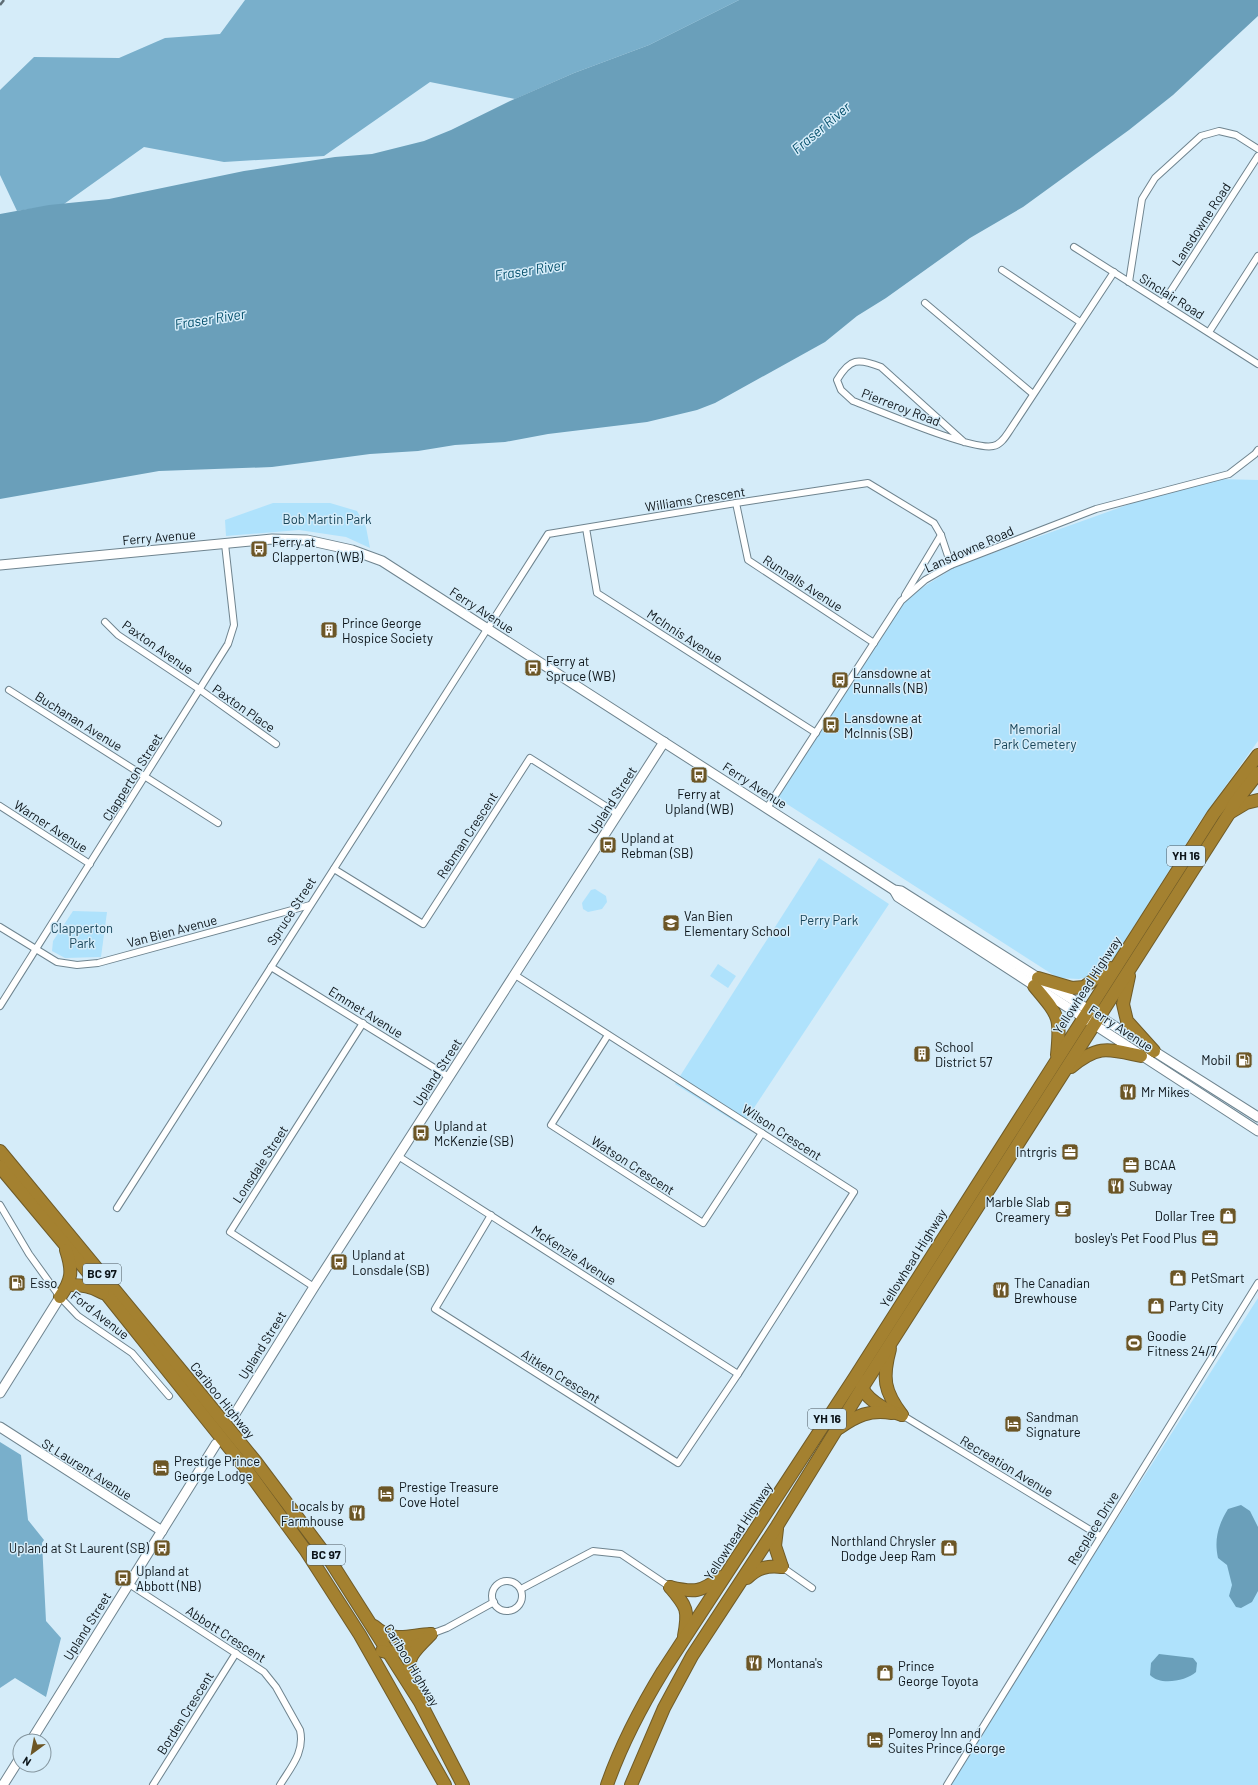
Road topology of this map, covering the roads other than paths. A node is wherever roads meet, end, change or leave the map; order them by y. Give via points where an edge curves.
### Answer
1 (1258, 149) edge
2 (1258, 156) edge
3 (1074, 247) dead end
4 (1258, 256) edge
5 (1002, 270) dead end
6 (1114, 272) junction
7 (1129, 282) junction
8 (1163, 303) junction
9 (925, 304) dead end
10 (1080, 322) junction
11 (1209, 332) junction
12 (1258, 363) edge
13 (1033, 394) junction
14 (964, 442) junction
15 (1258, 450) edge
16 (736, 503) junction
17 (586, 528) junction
18 (941, 534) junction
19 (226, 544) junction
20 (0, 565) edge
21 (951, 566) junction
22 (901, 601) junction
23 (105, 622) dead end
24 (489, 629) junction
25 (874, 643) junction
26 (199, 689) junction
27 (9, 690) dead end
28 (816, 733) junction
29 (664, 742) junction
30 (276, 744) dead end
31 (1258, 755) edge
32 (1258, 773) edge
33 (145, 776) junction
34 (1258, 800) edge
35 (0, 806) edge
36 (767, 808) junction
37 (1230, 812) junction
38 (618, 814) junction
39 (218, 823) dead end
40 (90, 864) junction
41 (334, 869) junction
42 (310, 905) junction
43 (0, 927) edge
44 (36, 950) junction
45 (1119, 961) junction
46 (271, 967) junction
47 (1131, 967) junction
48 (515, 975) junction
49 (1036, 982) junction
50 (0, 1006) edge
51 (1085, 1014) junction
52 (1096, 1021) junction
53 (363, 1023) junction
54 (608, 1035) junction
55 (1154, 1051) junction
56 (1141, 1056) junction
57 (1057, 1058) junction
58 (1064, 1073) junction
59 (449, 1077) junction
60 (1258, 1117) edge
61 (1258, 1131) edge
62 (762, 1133) junction
63 (0, 1151) edge
64 (398, 1156) junction
65 (0, 1168) edge
66 (0, 1205) edge
67 (117, 1208) dead end
68 (492, 1216) junction
69 (65, 1245) junction
70 (1258, 1283) edge
71 (68, 1286) junction
72 (314, 1287) junction
73 (107, 1295) junction
74 (60, 1297) junction
75 (894, 1338) junction
76 (874, 1348) junction
77 (738, 1374) junction
78 (862, 1388) junction
79 (0, 1393) edge
80 (168, 1396) dead end
81 (897, 1414) junction
82 (233, 1417) dead end
83 (0, 1428) edge
84 (833, 1433) junction
85 (216, 1444) dead end
86 (777, 1526) junction
87 (162, 1530) junction
88 (1100, 1536) junction
89 (782, 1567) junction
90 (728, 1571) junction
91 (129, 1584) junction
92 (740, 1584) junction
93 (670, 1587) junction
94 (812, 1588) dead end
95 (521, 1589) junction
96 (494, 1602) junction
97 (370, 1622) junction
98 (431, 1634) junction
99 (360, 1635) junction
100 (683, 1642) junction
101 (420, 1644) junction
102 (390, 1653) junction
103 (236, 1654) junction
104 (420, 1702) junction
105 (36, 1733) edge
106 (12, 1771) edge
107 (3, 1785) edge
108 (153, 1785) edge
109 (280, 1785) edge
110 (445, 1785) edge
111 (463, 1785) edge
112 (607, 1785) edge
113 (631, 1785) edge
114 (947, 1785) edge

1 - 7 street via 1236,136 1219,131 1201,136 1155,178 1142,199
2 - 8 street, Lansdowne Road
3 - 6 street, Sinclair Road
4 - 11 street
5 - 10 street
6 - 7 street, Sinclair Road
6 - 10 street, Pierreroy Road
7 - 8 street, Sinclair Road
8 - 11 street, Sinclair Road
9 - 13 street
10 - 13 street, Pierreroy Road
11 - 12 street, Sinclair Road
13 - 14 street, Pierreroy Road via 1002,440 995,446 985,447
14 - 14 street, Pierreroy Road via 881,367 863,360 851,362 844,369 838,380 841,390 853,401
15 - 21 street, Lansdowne Road via 1229,474 1096,509
16 - 17 street, Williams Crescent
16 - 18 street, Williams Crescent via 868,483 934,523
16 - 25 street, Runnalls Avenue via 748,560
17 - 24 street, Williams Crescent via 548,534
17 - 28 street, McInnis Avenue via 597,593
18 - 21 street, Williams Crescent
18 - 22 street
19 - 20 main road, Ferry Avenue
19 - 24 main road, Ferry Avenue via 307,540 352,550 382,561
19 - 26 street, Clapperton Street via 234,625 228,644
21 - 22 street, Lansdowne Road via 925,580
22 - 25 street, Lansdowne Road
23 - 26 street, Paxton Avenue via 118,635
24 - 29 main road, Ferry Avenue
24 - 41 street, Spruce Street
25 - 28 street, Lansdowne Road
26 - 30 street, Paxton Place
26 - 33 street, Clapperton Street
27 - 33 street, Buchanan Avenue
28 - 36 street, Lansdowne Road
29 - 36 main road, Ferry Avenue
29 - 38 main road, Upland Street
31 - 45 highway, Yellowhead Highway / YH 16 via 1213,815
32 - 37 highway, Yellowhead Highway / YH 16
33 - 39 street, Buchanan Avenue
33 - 40 street, Clapperton Street
34 - 37 highway via 1246,802
35 - 40 street, Warner Avenue
36 - 49 main road, Ferry Avenue via 894,890 901,891
37 - 47 highway, Yellowhead Highway / YH 16
38 - 41 street, Rebman Crescent via 530,758 423,924
38 - 48 main road, Upland Street
40 - 44 street, Clapperton Street
41 - 42 street, Spruce Street
42 - 44 street, Van Bien Avenue via 98,963 78,965 57,962
42 - 46 street, Spruce Street
43 - 44 street, Van Bien Avenue
44 - 50 street, Clapperton Street
45 - 49 highway via 1084,987 1072,988
45 - 51 highway, Yellowhead Highway / YH 16
46 - 53 street, Emmet Avenue
46 - 67 street, Spruce Street
47 - 52 highway, Yellowhead Highway / YH 16
47 - 55 highway via 1122,1004 1127,1021
48 - 54 street, Wilson Crescent
48 - 59 main road, Upland Street
49 - 51 main road, Ferry Avenue
49 - 57 highway via 1058,1020
51 - 52 main road, Ferry Avenue
51 - 57 highway, Yellowhead Highway / YH 16
52 - 55 main road, Ferry Avenue
52 - 56 main road, Ferry Avenue
52 - 58 highway, Yellowhead Highway / YH 16
53 - 59 street, Emmet Avenue
53 - 72 street, Lonsdale Street via 230,1232
54 - 62 street, Wilson Crescent
54 - 62 street, Watson Crescent via 551,1125 703,1223
55 - 60 main road, Ferry Avenue
56 - 58 highway via 1113,1050 1098,1050 1085,1056
56 - 61 main road, Ferry Avenue
57 - 76 highway, Yellowhead Highway / YH 16
58 - 75 highway, Yellowhead Highway / YH 16
59 - 64 main road, Upland Street
62 - 77 street, Wilson Crescent via 854,1192
63 - 97 highway, Cariboo Highway / BC 97 via 256,1462 332,1562
64 - 68 street, McKenzie Avenue
64 - 72 main road, Upland Street
65 - 69 highway, Cariboo Highway / BC 97
66 - 74 street, Ford Avenue via 29,1254
68 - 77 street, McKenzie Avenue
68 - 77 street, Aitken Crescent via 435,1309 678,1463
69 - 71 highway via 71,1266
69 - 73 highway, Cariboo Highway / BC 97
70 - 88 street, Recplace Drive
71 - 73 highway via 89,1286
71 - 74 highway
72 - 82 main road, Upland Street
73 - 99 highway, Cariboo Highway / BC 97 via 247,1470 306,1550
74 - 79 main road
74 - 80 street, Ford Avenue via 78,1316 132,1353
75 - 78 highway, Yellowhead Highway / YH 16
75 - 81 highway via 884,1380
76 - 78 highway via 861,1379
76 - 90 highway, Yellowhead Highway / YH 16
78 - 81 highway via 872,1400
78 - 84 highway, Yellowhead Highway / YH 16
81 - 84 highway via 872,1412 859,1415
81 - 88 street, Recreation Avenue
83 - 87 main road, St Laurent Avenue
84 - 86 highway, Yellowhead Highway / YH 16
85 - 87 main road, Upland Street
86 - 89 highway via 775,1546
86 - 92 highway, Yellowhead Highway / YH 16
87 - 91 main road, Upland Street
88 - 114 street, Recplace Drive
89 - 92 highway via 770,1565 760,1568
89 - 94 street
90 - 93 highway via 700,1590 687,1591
90 - 100 highway, Yellowhead Highway / YH 16
91 - 103 street, Abbott Crescent
91 - 105 main road, Upland Street
92 - 113 highway, Yellowhead Highway / YH 16 via 679,1679 648,1741
93 - 95 street via 621,1554 593,1551
93 - 100 highway via 685,1606 687,1621
95 - 96 street via 513,1582 500,1582 493,1591
95 - 96 street via 521,1602 515,1609 503,1610
96 - 98 street
97 - 98 highway via 380,1632 397,1637
97 - 102 highway, Cariboo Highway / BC 97
98 - 101 highway
99 - 102 highway via 376,1648
99 - 110 highway, Cariboo Highway / BC 97
100 - 112 highway, Yellowhead Highway / YH 16 via 650,1692 623,1745
101 - 102 highway
101 - 104 highway via 414,1650 409,1671
102 - 104 highway, Cariboo Highway / BC 97
103 - 108 street, Borden Crescent
103 - 109 street, Abbott Crescent via 271,1679 300,1730 301,1750
104 - 111 highway, Cariboo Highway / BC 97
106 - 107 main road

